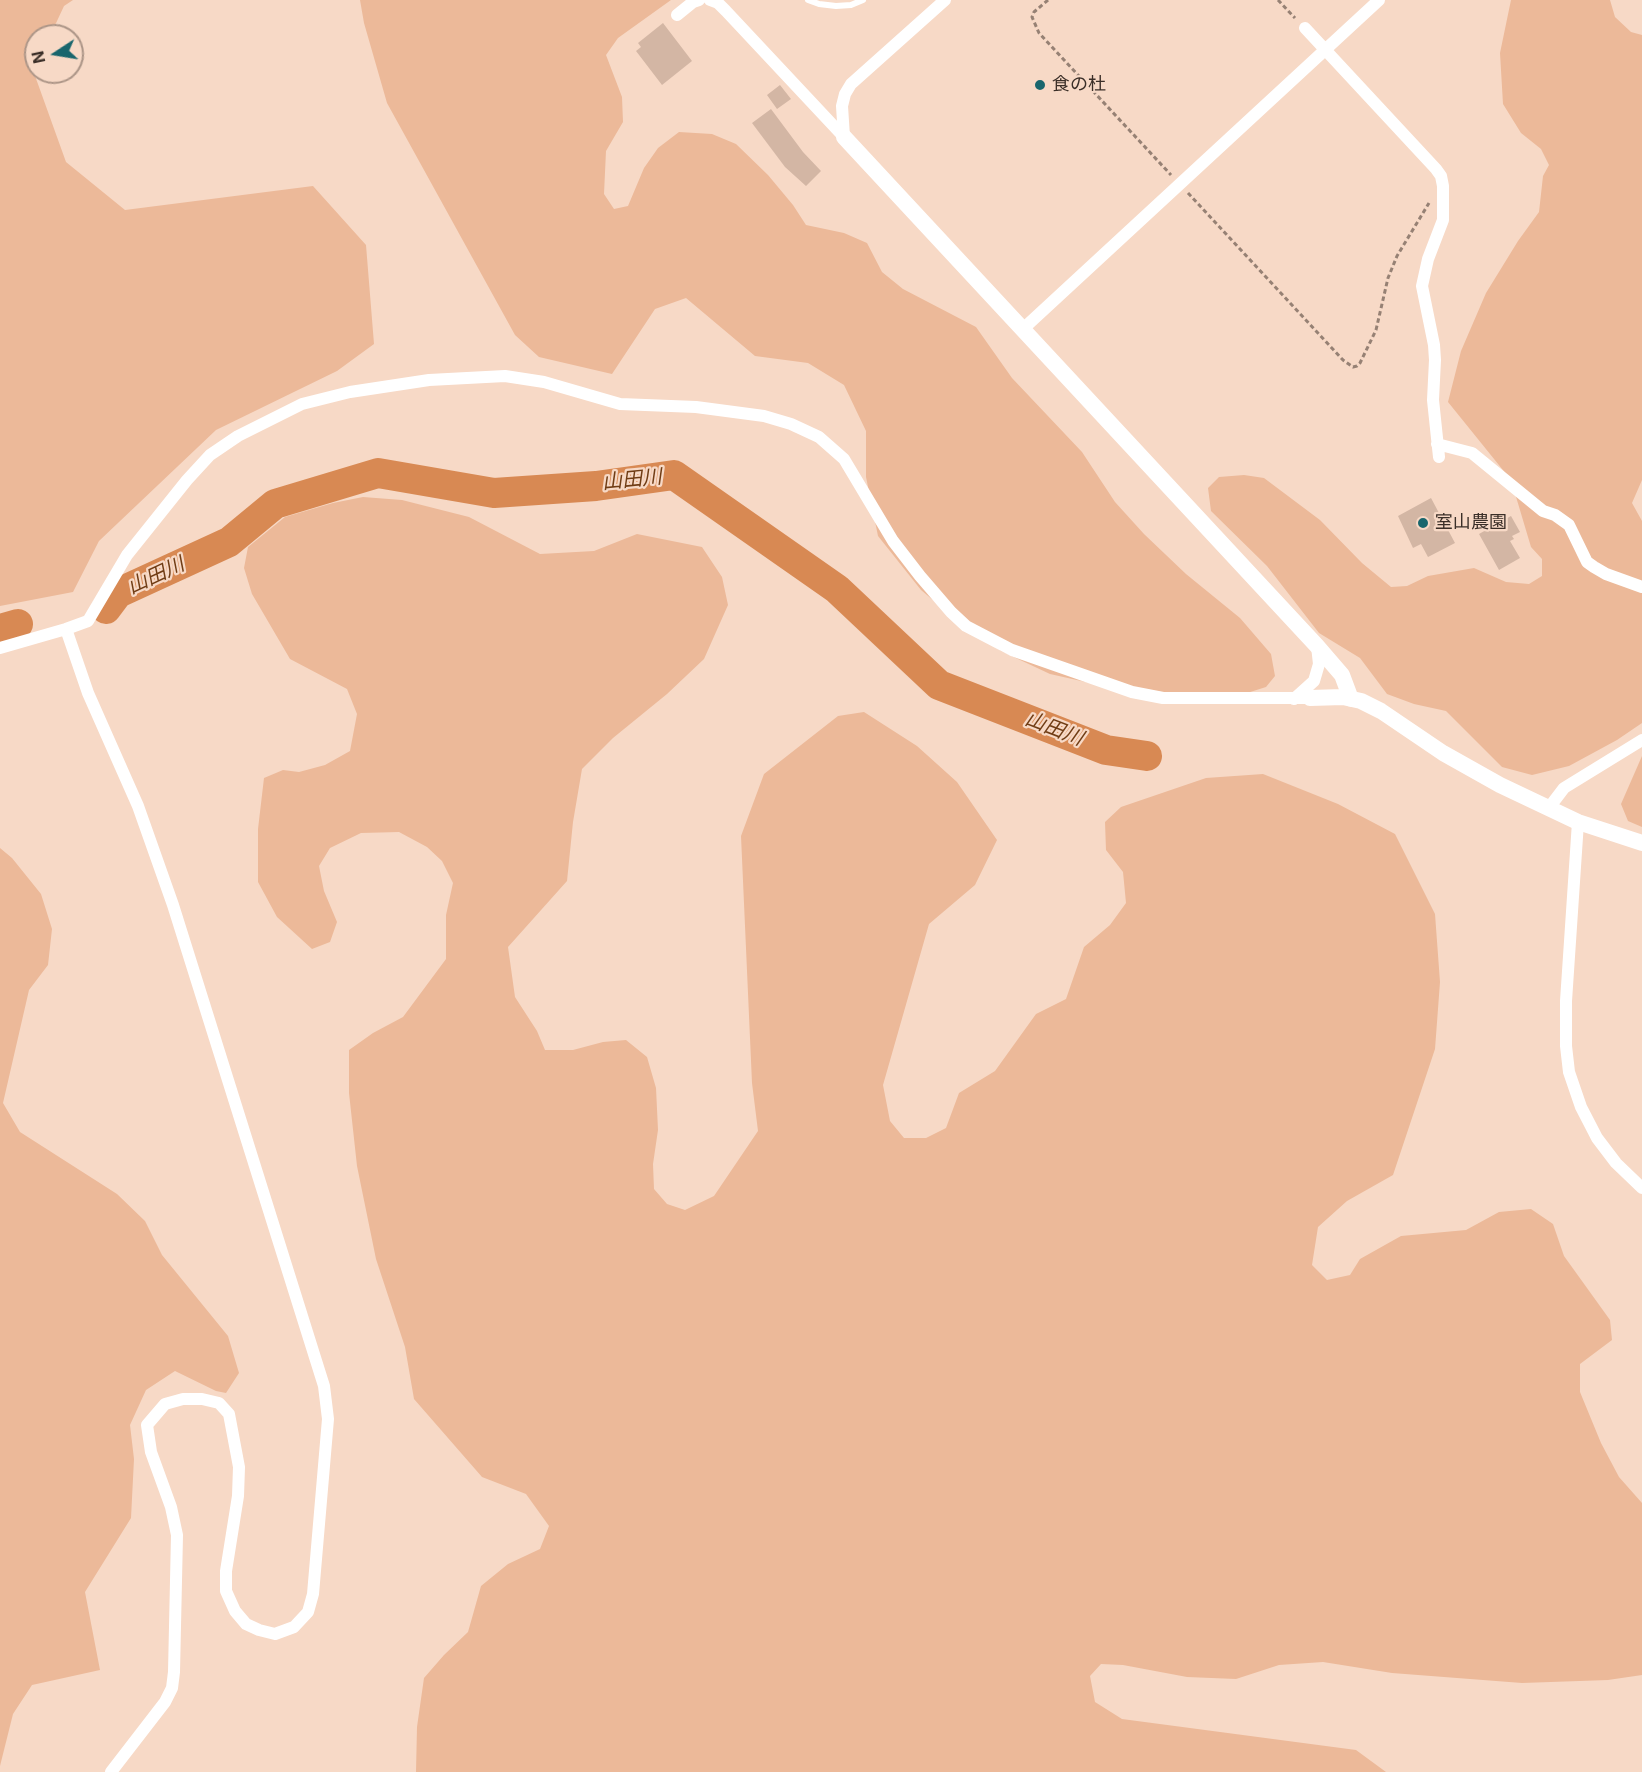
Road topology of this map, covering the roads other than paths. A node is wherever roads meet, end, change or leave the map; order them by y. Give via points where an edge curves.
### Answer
1 (699, 0) edge
2 (710, 0) edge
3 (808, 0) edge
4 (863, 0) edge
5 (945, 0) edge
6 (1379, 0) edge
7 (677, 15) dead end
8 (1305, 28) road end
9 (1325, 50) junction
10 (844, 137) junction
11 (1024, 328) junction
12 (1642, 587) edge
13 (66, 630) junction
14 (1317, 646) junction
15 (0, 648) edge
16 (1302, 699) junction
17 (1351, 699) junction
18 (1642, 740) edge
19 (1548, 809) junction
20 (1578, 822) junction
21 (1642, 843) edge
22 (1642, 1188) edge
23 (111, 1772) edge

1 - 7 street
2 - 10 street via 726,11
3 - 4 lane via 836,6
5 - 10 street via 850,84 842,105
6 - 9 street
8 - 9 street
9 - 11 street
9 - 12 street via 1441,176 1443,220 1422,286 1434,352 1432,400 1438,450 1472,453 1543,511 1555,514 1569,525 1587,562 1606,574
10 - 11 street
11 - 14 street
13 - 15 street
13 - 16 street via 88,621 127,555 160,513 210,455 238,436 302,404 350,392 429,380 505,376 544,382 620,404 696,407 764,416 819,437 844,459 893,541 951,612 966,626 1012,650 1132,692 1163,698
13 - 23 street via 88,693 138,806 173,905 324,1386 328,1419 313,1594 308,1612 294,1628 275,1634 246,1624 226,1591 239,1467 229,1414 219,1403 183,1399 165,1404 147,1425 151,1452 177,1535 174,1672 165,1702
14 - 16 street via 1319,664
14 - 17 street via 1342,675
16 - 17 street
17 - 19 street via 1381,711 1443,753
18 - 19 street via 1564,788
19 - 20 street
20 - 21 street
20 - 22 street via 1566,1001 1569,1072 1597,1138

